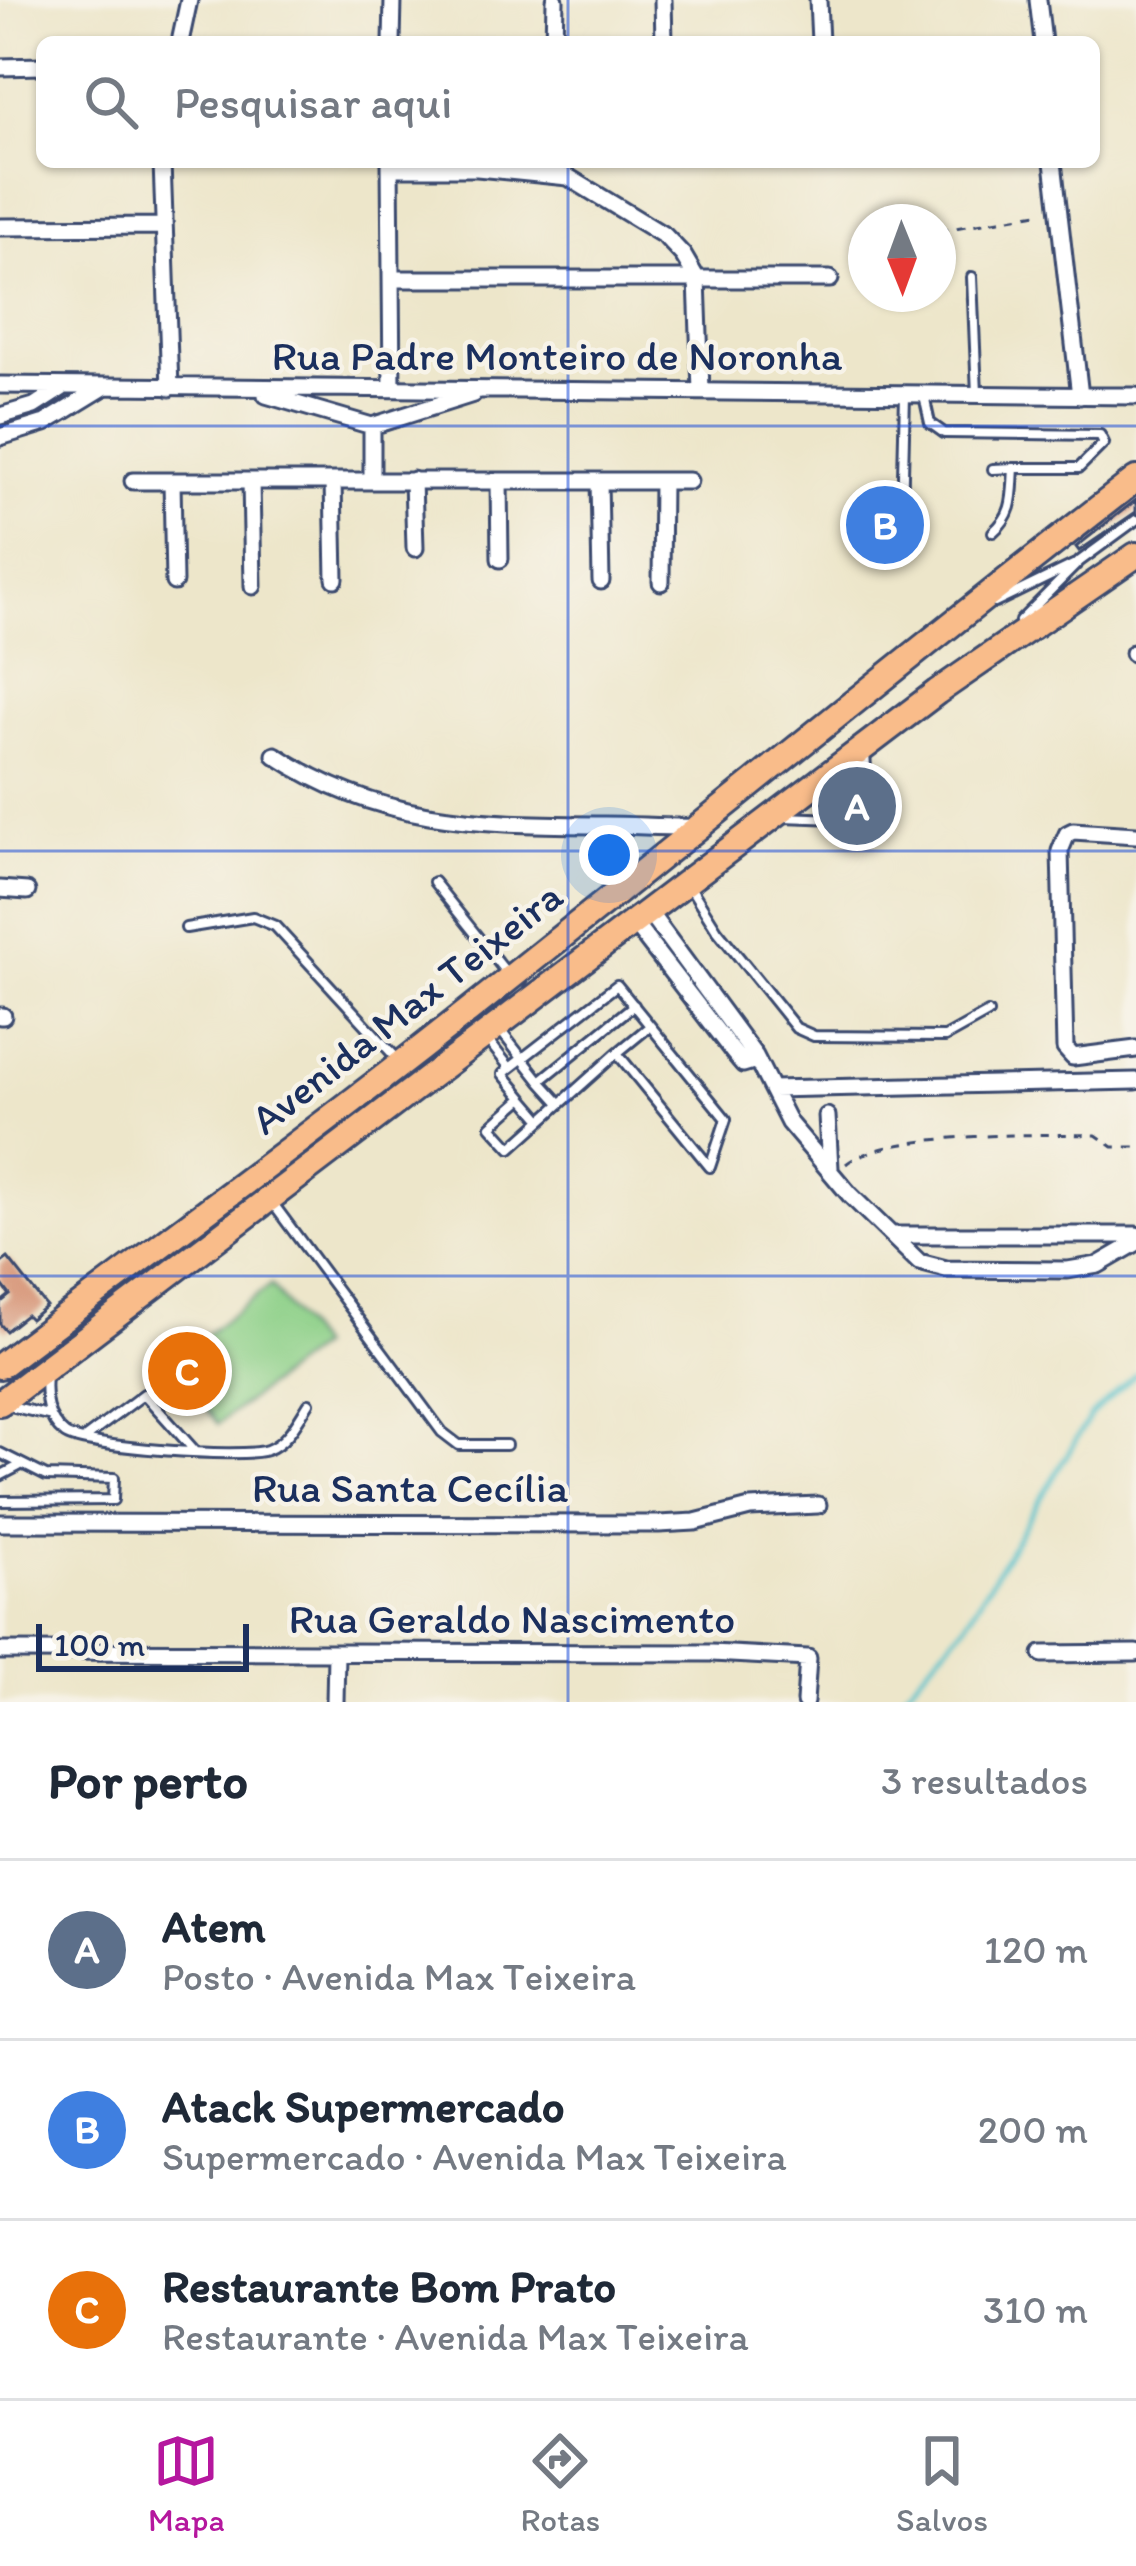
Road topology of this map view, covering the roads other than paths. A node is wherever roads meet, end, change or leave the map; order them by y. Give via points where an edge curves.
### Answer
1 (189, 0) edge
2 (392, 0) edge
3 (555, 0) edge
4 (663, 0) edge
5 (818, 0) edge
6 (1038, 0) edge
7 (181, 36) edge
8 (394, 36) edge
9 (554, 36) edge
10 (664, 36) edge
11 (820, 36) edge
12 (1042, 36) edge
13 (36, 66) edge
14 (0, 67) edge
15 (162, 168) edge
16 (390, 168) edge
17 (477, 168) edge
18 (1054, 168) edge
19 (162, 226) junction
20 (0, 227) edge
21 (972, 277) dead end
22 (697, 279) junction
23 (830, 279) dead end
24 (393, 280) junction
25 (0, 385) edge
26 (65, 386) junction
27 (105, 387) junction
28 (170, 388) junction
29 (246, 389) junction
30 (392, 389) junction
31 (487, 390) junction
32 (701, 391) junction
33 (905, 395) junction
34 (924, 395) junction
35 (977, 395) junction
36 (1080, 396) junction
37 (1136, 396) edge
38 (1114, 397) junction
39 (1136, 410) edge
40 (0, 416) edge
41 (372, 426) junction
42 (0, 437) edge
43 (1014, 468) junction
44 (993, 470) dead end
45 (1136, 479) edge
46 (413, 480) junction
47 (133, 481) dead end
48 (172, 481) junction
49 (251, 481) junction
50 (333, 481) junction
51 (371, 481) junction
52 (499, 481) junction
53 (598, 481) junction
54 (662, 481) junction
55 (689, 481) dead end
56 (1136, 520) edge
57 (993, 532) dead end
58 (415, 548) dead end
59 (902, 556) dead end
60 (1136, 556) edge
61 (500, 559) dead end
62 (1080, 561) junction
63 (334, 579) dead end
64 (601, 581) dead end
65 (174, 582) dead end
66 (661, 582) dead end
67 (253, 586) dead end
68 (944, 628) junction
69 (982, 660) junction
70 (865, 746) junction
71 (275, 755) dead end
72 (771, 817) junction
73 (700, 826) junction
74 (1136, 835) edge
75 (686, 881) junction
76 (434, 882) dead end
77 (0, 889) edge
78 (27, 891) dead end
79 (641, 916) junction
80 (186, 928) dead end
81 (510, 977) junction
82 (634, 1005) junction
83 (988, 1013) dead end
84 (650, 1026) junction
85 (491, 1032) junction
86 (1136, 1049) edge
87 (617, 1053) junction
88 (523, 1058) junction
89 (401, 1064) junction
90 (510, 1068) junction
91 (541, 1081) junction
92 (1136, 1081) edge
93 (767, 1083) junction
94 (523, 1098) junction
95 (560, 1102) junction
96 (827, 1116) dead end
97 (541, 1119) junction
98 (833, 1172) junction
99 (270, 1199) junction
100 (891, 1235) junction
101 (1136, 1239) edge
102 (0, 1366) edge
103 (47, 1369) junction
104 (309, 1403) dead end
105 (0, 1404) edge
106 (49, 1415) junction
107 (84, 1439) junction
108 (506, 1445) dead end
109 (0, 1453) edge
110 (196, 1453) junction
111 (20, 1466) junction
112 (0, 1476) edge
113 (0, 1501) edge
114 (818, 1504) dead end
115 (0, 1522) edge
116 (0, 1651) edge
117 (1136, 1653) edge
118 (335, 1654) junction
119 (1042, 1654) dead end
120 (334, 1702) edge
121 (805, 1702) edge

1 - 7 street
2 - 8 street
3 - 9 street
4 - 10 street
5 - 11 street
6 - 12 street
13 - 14 street
15 - 19 street
16 - 24 street
17 - 22 street via 568,177 665,236
18 - 36 street
19 - 20 street
19 - 28 street
21 - 35 lane
22 - 23 street
22 - 24 street
22 - 32 street
24 - 30 street
25 - 26 street, Rua Padre Monteiro de Noronha
26 - 27 street, Rua Padre Monteiro de Noronha
26 - 40 street
27 - 28 street, Rua Padre Monteiro de Noronha
27 - 42 street via 45,423
28 - 29 street, Rua Padre Monteiro de Noronha
29 - 30 street, Rua Padre Monteiro de Noronha
29 - 41 street
30 - 31 street, Rua Padre Monteiro de Noronha
31 - 32 street, Rua Padre Monteiro de Noronha
31 - 41 street
32 - 33 street, Rua Padre Monteiro de Noronha
33 - 34 street, Rua Padre Monteiro de Noronha
33 - 59 lane
34 - 35 street, Rua Padre Monteiro de Noronha
34 - 43 lane via 930,423 944,433 1100,435 1104,443 1079,468
35 - 36 street, Rua Padre Monteiro de Noronha
36 - 38 street, Rua Padre Monteiro de Noronha
37 - 38 street, Rua Padre Monteiro de Noronha
38 - 39 street, Rua Padre Monteiro de Noronha
41 - 51 street
43 - 44 lane
43 - 57 lane via 1008,519
45 - 68 main road, Avenida Max Teixeira
46 - 51 street
46 - 52 street
46 - 58 street
47 - 48 street
48 - 49 street
48 - 65 street
49 - 50 street
49 - 67 street
50 - 51 street
50 - 63 street
52 - 53 street
52 - 61 street
53 - 54 street
53 - 64 street
54 - 55 street
54 - 66 street
56 - 62 lane
60 - 69 main road, Avenida Max Teixeira
62 - 68 lane
62 - 69 lane
68 - 73 main road, Avenida Max Teixeira
69 - 70 main road, Avenida Max Teixeira
70 - 72 main road, Avenida Max Teixeira
70 - 72 lane via 868,795 838,819
71 - 73 street via 342,793 447,820
72 - 75 main road, Avenida Max Teixeira
73 - 81 main road, Avenida Max Teixeira
74 - 86 street via 1067,834 1060,851 1065,1048 1073,1057
75 - 79 main road, Avenida Max Teixeira
75 - 83 lane via 796,1028 814,1036 945,1037
76 - 81 lane
77 - 78 street
79 - 85 main road, Avenida Max Teixeira
79 - 93 street
80 - 89 lane via 253,917 275,926
81 - 89 main road, Avenida Max Teixeira
82 - 84 lane
82 - 88 lane via 617,985
82 - 91 lane
84 - 87 lane
84 - 87 lane via 726,1119 710,1168
85 - 88 lane
85 - 90 lane
85 - 99 main road, Avenida Max Teixeira
87 - 95 lane
88 - 90 lane
88 - 91 lane
89 - 102 main road, Avenida Max Teixeira
90 - 94 lane via 503,1074
91 - 95 lane
92 - 93 street
93 - 98 street via 789,1123
94 - 97 lane
94 - 97 lane via 491,1126 511,1148
95 - 97 lane
96 - 98 street
98 - 100 street
99 - 103 main road, Avenida Max Teixeira
99 - 108 lane via 442,1432 459,1445
100 - 101 street
100 - 101 street via 919,1262 968,1270 1086,1268
103 - 105 main road, Avenida Max Teixeira
103 - 106 lane
104 - 110 lane via 271,1449
105 - 106 lane
106 - 107 lane via 71,1438
107 - 110 lane
107 - 110 lane via 144,1394
109 - 111 lane
111 - 112 lane
111 - 113 lane via 46,1476 114,1478 113,1500
114 - 115 street, Rua Santa Cecília via 659,1524
116 - 118 street, Rua Geraldo Nascimento
117 - 119 street
118 - 120 street
118 - 121 street, Rua Geraldo Nascimento via 808,1658

